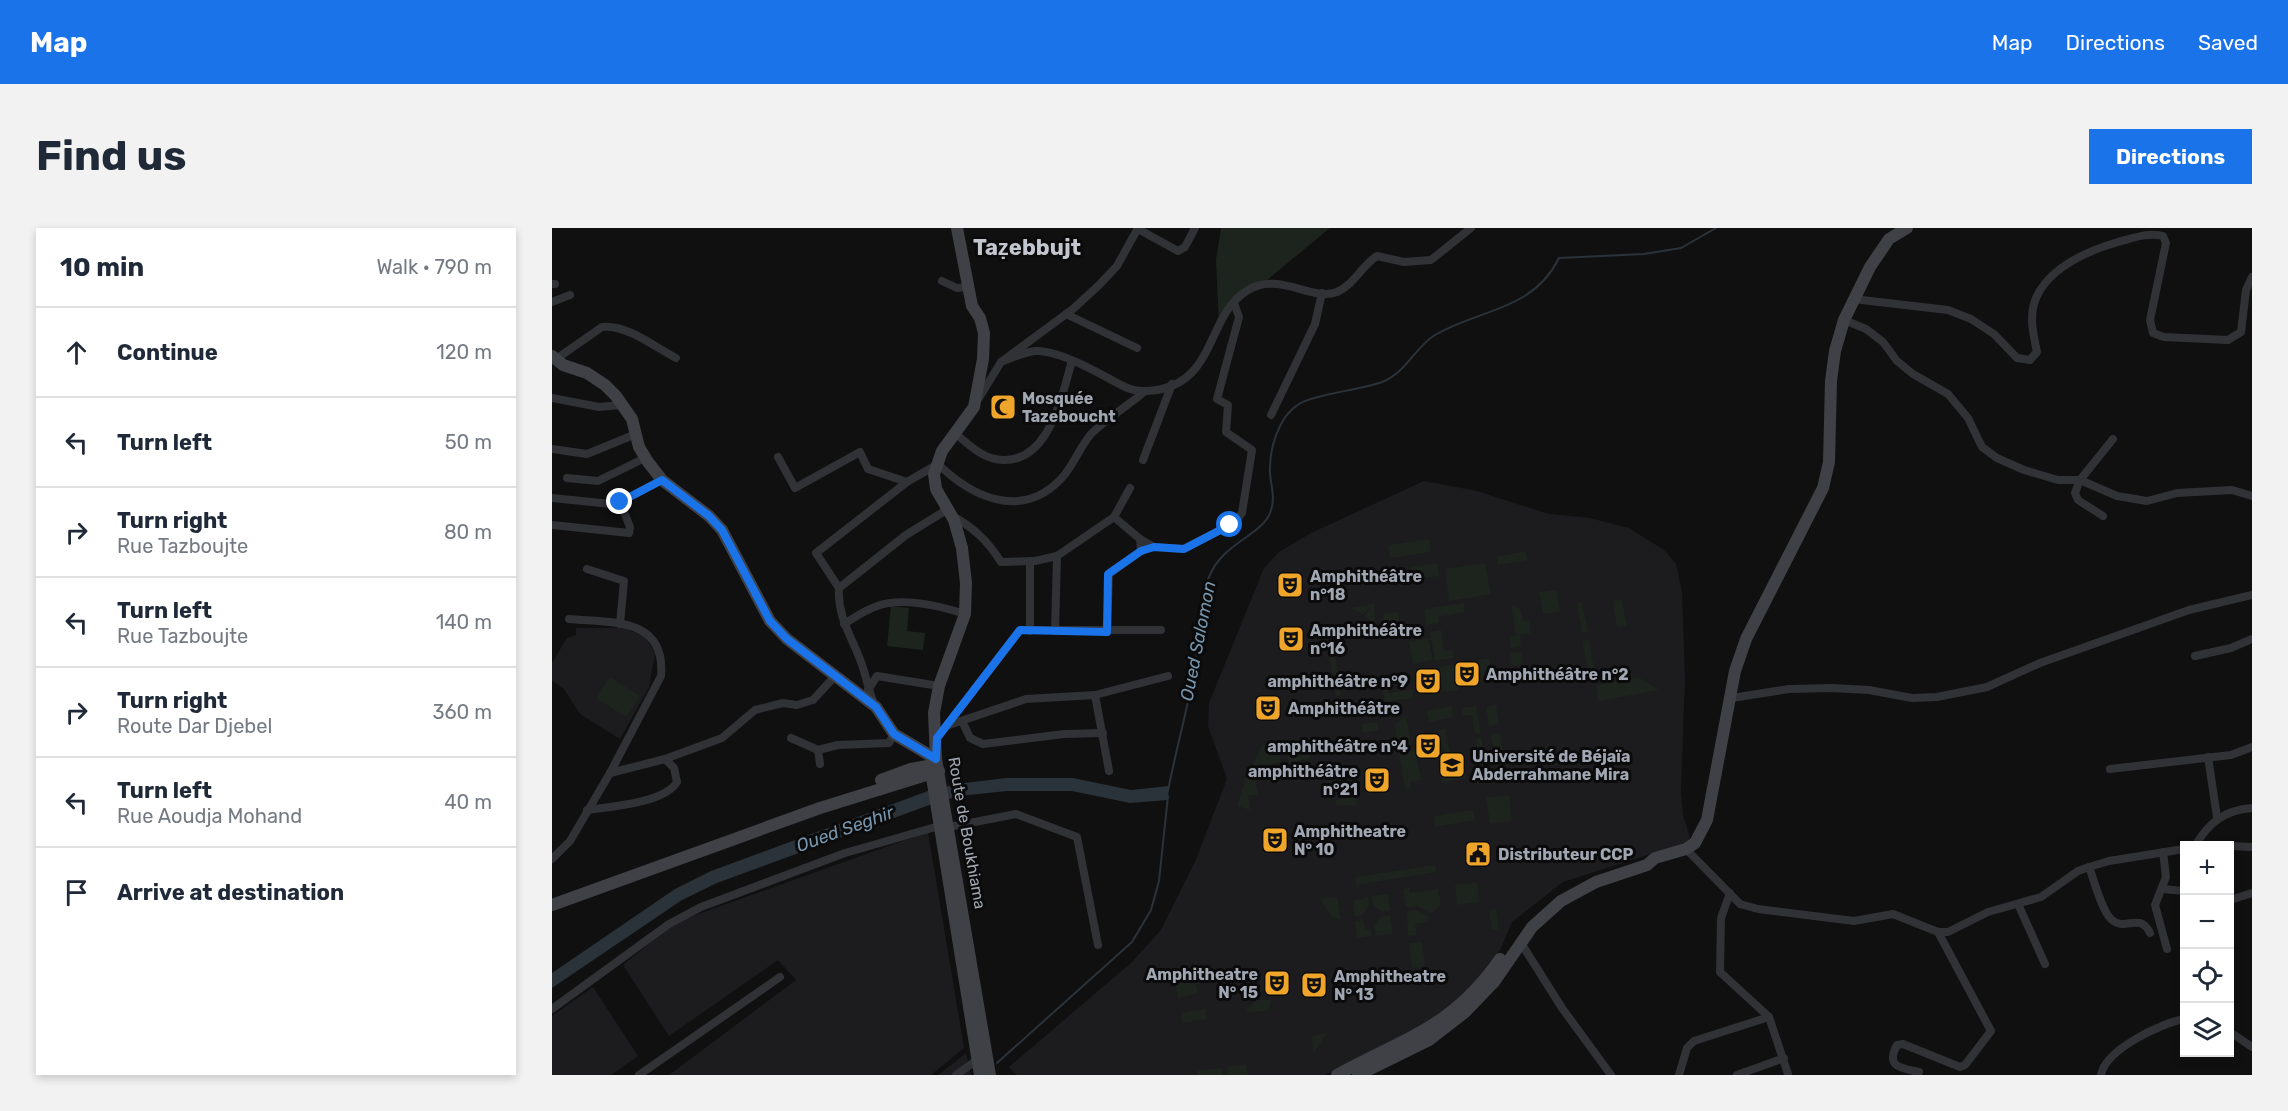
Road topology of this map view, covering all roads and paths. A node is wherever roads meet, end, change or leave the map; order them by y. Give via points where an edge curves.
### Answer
1 (957, 228) edge
2 (1138, 228) edge
3 (1196, 228) edge
4 (1471, 228) edge
5 (1907, 228) edge
6 (2252, 278) edge
7 (942, 282) dead end
8 (968, 287) junction
9 (1322, 293) junction
10 (570, 295) dead end
11 (1853, 299) junction
12 (552, 302) edge
13 (1234, 303) junction
14 (1066, 314) junction
15 (1844, 320) junction
16 (1137, 348) dead end
17 (676, 358) dead end
18 (556, 361) edge
19 (1072, 361) junction
20 (1001, 362) junction
21 (1172, 384) junction
22 (1145, 391) junction
23 (552, 398) edge
24 (621, 405) junction
25 (974, 407) junction
26 (1271, 415) dead end
27 (636, 434) junction
28 (956, 434) junction
29 (2114, 439) dead end
30 (553, 449) edge
31 (778, 457) dead end
32 (645, 458) junction
33 (1143, 460) dead end
34 (938, 464) junction
35 (567, 478) dead end
36 (662, 480) junction
37 (2080, 480) junction
38 (907, 482) junction
39 (1130, 488) dead end
40 (2252, 496) edge
41 (552, 498) edge
42 (620, 502) junction
43 (949, 512) junction
44 (2103, 516) dead end
45 (1114, 517) junction
46 (552, 525) edge
47 (1140, 539) junction
48 (1154, 547) junction
49 (1141, 551) junction
50 (1057, 556) junction
51 (1030, 561) junction
52 (587, 569) dead end
53 (839, 588) junction
54 (2252, 595) edge
55 (965, 614) junction
56 (569, 619) dead end
57 (620, 624) junction
58 (844, 624) junction
59 (1161, 630) dead end
60 (1030, 631) junction
61 (1055, 631) junction
62 (1107, 632) junction
63 (2252, 639) edge
64 (2195, 656) dead end
65 (835, 676) junction
66 (1168, 676) dead end
67 (939, 686) junction
68 (868, 690) junction
69 (1095, 695) junction
70 (1732, 698) junction
71 (876, 707) junction
72 (962, 721) junction
73 (949, 725) junction
74 (1103, 733) junction
75 (894, 734) junction
76 (791, 738) dead end
77 (937, 738) junction
78 (2252, 747) edge
79 (818, 750) junction
80 (2208, 757) junction
81 (665, 759) junction
82 (820, 764) dead end
83 (2110, 769) dead end
84 (935, 770) junction
85 (1108, 771) dead end
86 (610, 773) junction
87 (2252, 808) edge
88 (587, 810) junction
89 (2217, 817) junction
90 (944, 823) junction
91 (2199, 841) edge
92 (2234, 846) edge
93 (2252, 847) edge
94 (1686, 849) junction
95 (2180, 850) edge
96 (2163, 852) junction
97 (1655, 858) junction
98 (552, 859) edge
99 (2089, 867) junction
100 (2163, 889) junction
101 (2180, 891) edge
102 (1730, 893) junction
103 (2252, 893) edge
104 (552, 898) edge
105 (2234, 898) edge
106 (552, 904) edge
107 (2018, 904) junction
108 (1938, 932) junction
109 (2150, 933) dead end
110 (1521, 943) junction
111 (1098, 945) dead end
112 (2167, 950) dead end
113 (2045, 964) dead end
114 (780, 976) dead end
115 (1491, 978) junction
116 (552, 1010) edge
117 (1769, 1017) junction
118 (2180, 1020) edge
119 (2234, 1035) edge
120 (2252, 1047) edge
121 (1784, 1058) junction
122 (982, 1062) edge
123 (1919, 1072) dead end
124 (639, 1075) edge
125 (956, 1075) edge
126 (990, 1075) edge
127 (1337, 1075) edge
128 (1358, 1075) edge
129 (1611, 1075) edge
130 (1679, 1075) edge
131 (1737, 1075) edge
132 (1787, 1075) edge
133 (2101, 1075) edge

1 - 8 street, Route de Boukhiama
2 - 3 street via 1178,251 1185,247
2 - 14 street via 1117,266
4 - 9 street via 1431,260 1404,262 1377,256 1365,263 1354,281 1337,292
5 - 11 street via 1889,239
6 - 11 street via 2246,290 2241,332 2228,340 2164,337 2153,333 2150,320 2166,243 2163,236 2152,233 2093,249 2062,266 2042,287 2032,319 2037,352 2030,360 2017,358 1994,334 1948,310
7 - 8 street via 957,288
8 - 25 street, Route de Boukhiama via 984,333
9 - 13 street via 1272,284 1247,290
9 - 26 street via 1315,324
10 - 12 street
11 - 15 street
13 - 21 street via 1221,320 1200,364
13 - 48 street via 1239,317 1217,399 1227,405 1226,432 1252,450 1242,513 1234,523 1184,549
14 - 16 street
14 - 20 street
15 - 37 street via 1866,329 1913,374 1948,394 1968,418 1982,447 1997,458 2058,480
15 - 70 street via 1831,381 1829,462 1823,488 1746,639 1735,671
17 - 18 street via 622,328 611,326 602,327
18 - 24 street via 605,385
19 - 20 street via 1038,351
19 - 22 street via 1127,389
19 - 28 street via 1051,425 1036,449 1018,458 995,459 980,453
20 - 25 street
21 - 22 street
21 - 33 street
22 - 34 street via 1089,437 1060,480 1043,493 1024,500 988,499 968,490
23 - 24 street via 599,408
24 - 27 street via 632,419
25 - 28 street, Route de Boukhiama
27 - 30 street via 587,454
27 - 32 street
28 - 34 street, Route de Boukhiama via 942,451
29 - 37 street
31 - 38 street via 795,488 860,452 868,469
32 - 35 street via 598,481
32 - 36 street
34 - 38 street
34 - 43 street, Route de Boukhiama via 934,474 936,489
36 - 42 street
36 - 65 street via 722,530 770,621
37 - 40 street via 2117,496 2147,501 2178,493 2232,490
37 - 44 street via 2075,493 2078,500
38 - 53 street via 816,553
39 - 45 street
41 - 42 street
42 - 46 street via 629,533
43 - 51 street via 974,528 1001,562
43 - 53 street via 906,534
43 - 55 street, Route de Boukhiama via 962,548
45 - 47 street
45 - 50 street
47 - 48 street
47 - 49 street
48 - 49 street
49 - 62 street via 1108,574
50 - 51 street
50 - 61 street
51 - 60 street
52 - 57 street via 624,581
53 - 58 street via 838,605
54 - 70 street via 2168,617 2040,663 1987,687 1937,697 1912,698 1831,688 1789,689
55 - 58 street via 892,603 876,606
55 - 67 street, Route de Boukhiama
56 - 57 street
57 - 86 street via 651,636 661,652 662,664 661,676
58 - 68 street via 863,666
59 - 62 street
60 - 61 street
60 - 73 street via 1020,630
61 - 62 street
63 - 64 street
65 - 71 street
65 - 81 street via 813,700 754,710 722,738
66 - 69 street
67 - 68 street via 877,675
67 - 77 street, Route de Boukhiama via 934,713
68 - 71 street
69 - 72 street via 1026,699
69 - 74 street
70 - 94 street via 1707,820 1695,843
71 - 75 street
72 - 73 street
72 - 74 street via 970,738 983,744
73 - 77 street
74 - 85 street
75 - 79 street via 889,743 838,745
75 - 84 street
76 - 79 street
77 - 84 street, Route de Boukhiama
78 - 80 street via 2231,755
79 - 82 street
80 - 83 street
80 - 89 street
81 - 86 street
81 - 88 street via 676,774 673,788 638,803
84 - 90 street, Route de Boukhiama
84 - 104 street via 911,769
84 - 106 street
86 - 88 street
87 - 89 street
88 - 98 street via 570,841
89 - 91 street
90 - 111 street via 1016,814 1077,837
90 - 116 street via 845,853 701,907 669,924
90 - 122 street, Route de Boukhiama
92 - 93 street
94 - 97 street
94 - 102 street
95 - 96 street
96 - 99 street
96 - 100 street
97 - 110 street via 1647,865 1596,882 1561,901
97 - 115 street via 1644,857 1593,875 1557,894 1527,921
99 - 107 street via 2041,897
99 - 109 street via 2108,916 2120,924 2139,922
100 - 101 street
100 - 112 street via 2155,905
102 - 108 street via 1740,904 1758,909 1854,921 1893,914
102 - 117 street via 1721,918 1720,972
103 - 105 street
107 - 108 street via 1988,912 1948,932
107 - 113 street
108 - 123 street via 1991,1031 1960,1067 1897,1044 1893,1062
110 - 115 street
110 - 129 street
114 - 124 street
115 - 127 street via 1425,1031
115 - 128 street via 1464,1013 1429,1040
117 - 121 street
117 - 130 street via 1694,1041 1687,1048
118 - 133 street via 2166,1023 2123,1047 2105,1064
119 - 120 street
121 - 131 street
121 - 132 street
122 - 125 street
122 - 126 street, Route de Boukhiama

